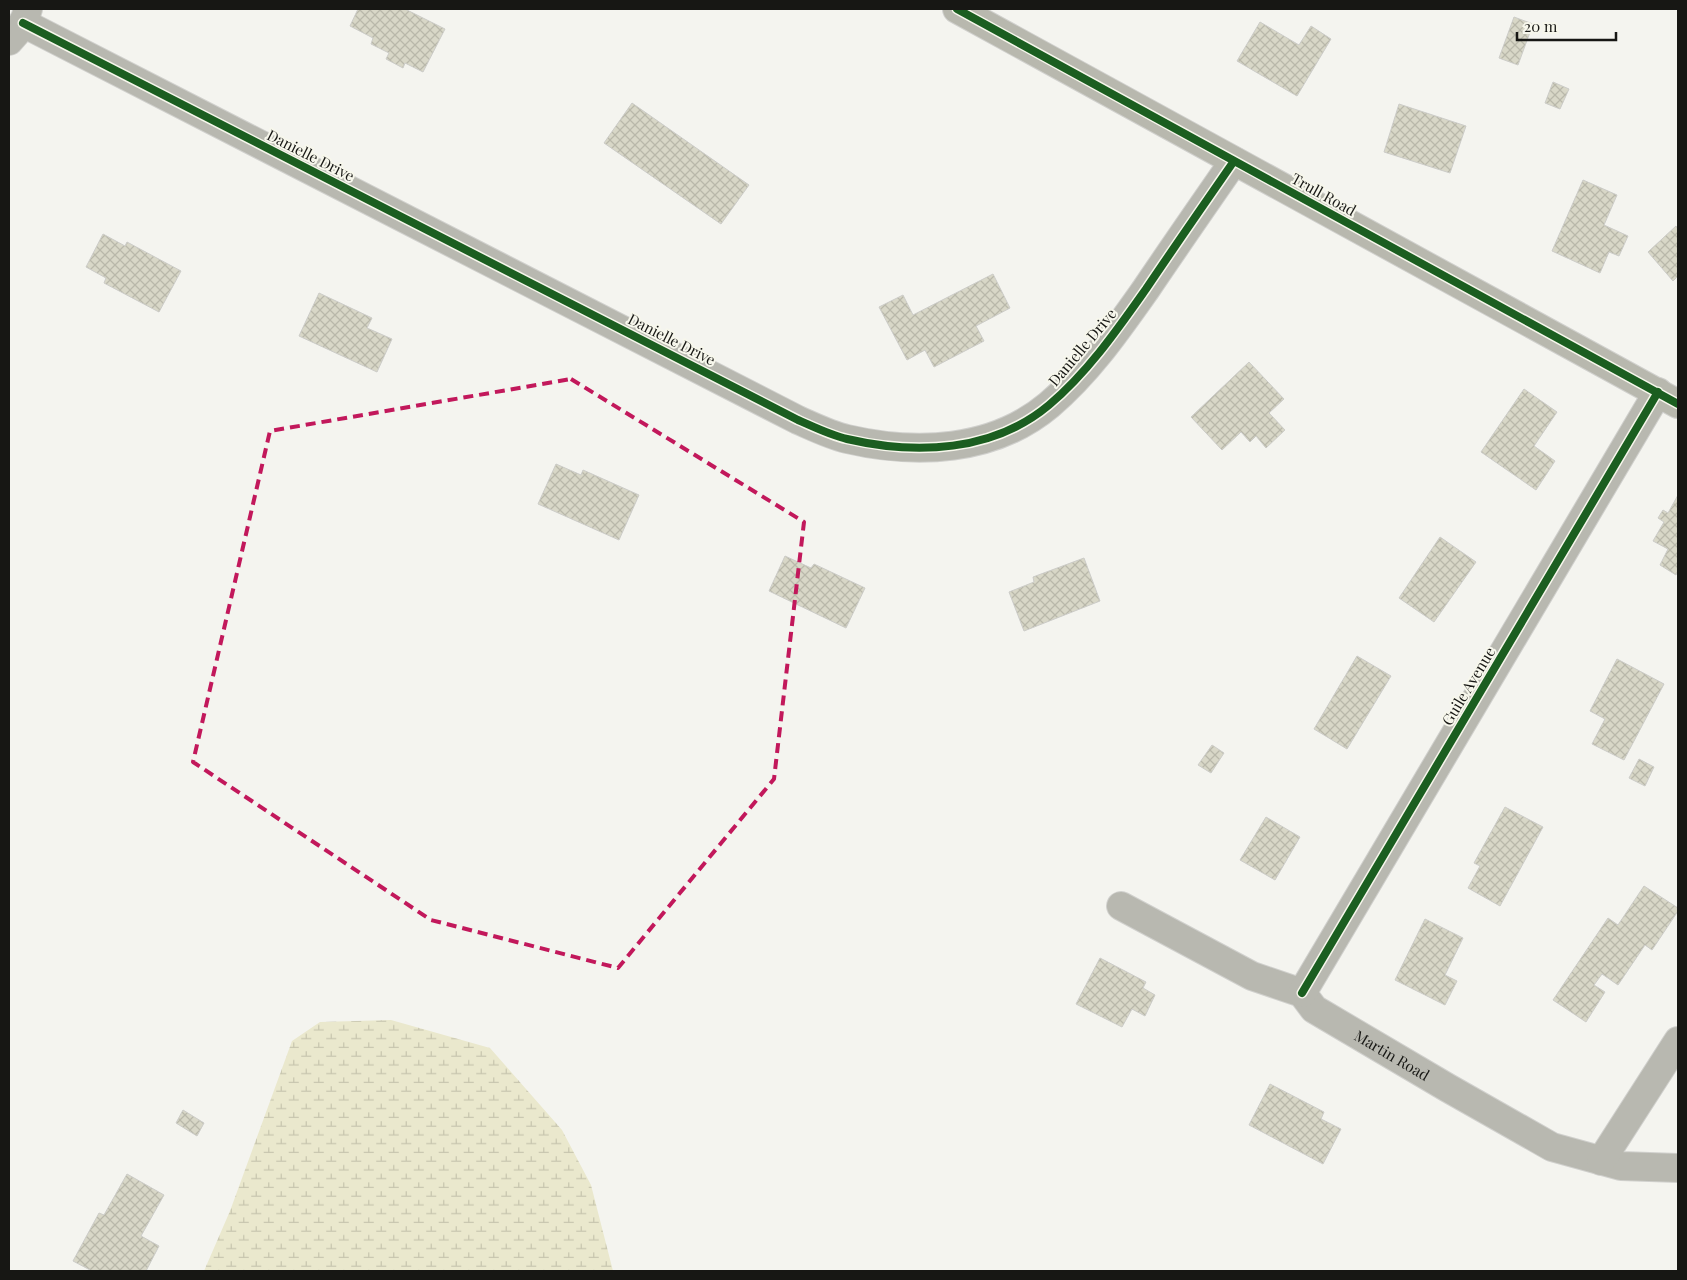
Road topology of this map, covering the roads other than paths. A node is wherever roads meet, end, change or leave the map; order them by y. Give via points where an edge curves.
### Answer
1 (957, 9) edge
2 (20, 24) edge
3 (1234, 161) junction
4 (1668, 398) edge
5 (1121, 906) dead end
6 (1302, 993) junction
7 (1678, 1041) edge
8 (1601, 1160) junction
9 (1678, 1168) edge

1 - 3 street, Trull Road
2 - 3 street, Danielle Drive via 798,420 846,439 896,448 922,449 974,443 1002,434 1048,406 1106,345
3 - 4 street, Trull Road
4 - 6 street, Guile Avenue
5 - 6 street, Martin Road via 1252,976
6 - 8 street, Martin Road via 1314,1009 1552,1147
7 - 8 street
8 - 9 street, Martin Road via 1621,1166

